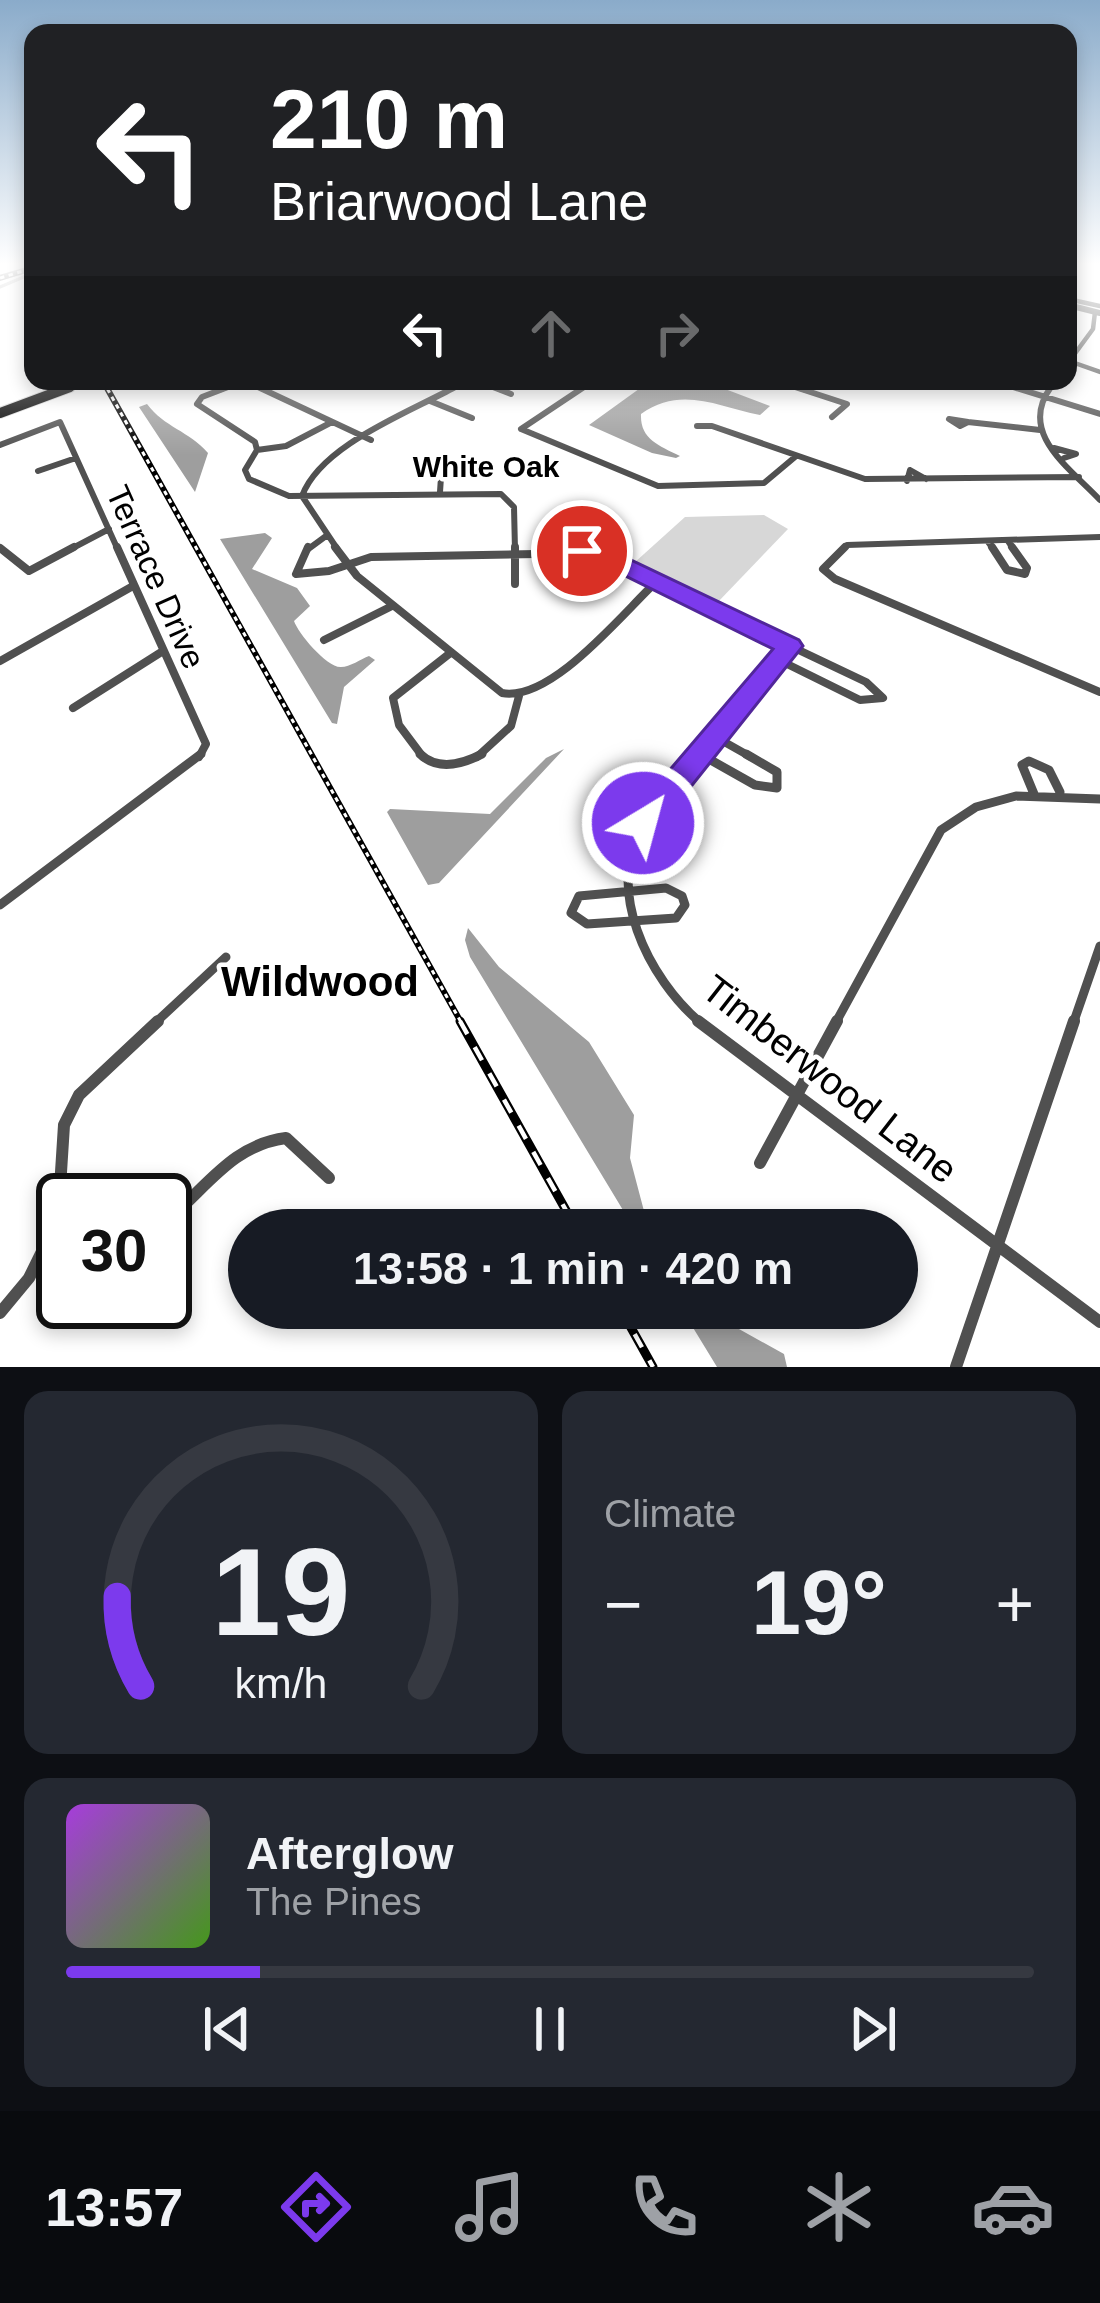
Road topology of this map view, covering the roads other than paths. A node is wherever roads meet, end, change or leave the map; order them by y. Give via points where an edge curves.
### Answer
1 (1093, 329) edge
2 (1088, 336) junction
3 (1100, 339) edge
4 (1077, 350) edge
5 (58, 390) edge
6 (220, 390) edge
7 (263, 390) edge
8 (449, 390) edge
9 (501, 390) edge
10 (577, 390) edge
11 (805, 390) edge
12 (1033, 390) edge
13 (1049, 390) edge
14 (511, 394) dead end
15 (1046, 394) junction
16 (430, 401) junction
17 (0, 413) edge
18 (1100, 414) edge
19 (832, 417) dead end
20 (472, 418) dead end
21 (332, 422) junction
22 (968, 422) dead end
23 (697, 425) dead end
24 (1040, 430) junction
25 (368, 438) junction
26 (0, 445) edge
27 (1054, 448) junction
28 (257, 450) junction
29 (796, 456) junction
30 (76, 458) junction
31 (1063, 458) junction
32 (38, 471) dead end
33 (1079, 477) junction
34 (441, 478) dead end
35 (440, 492) junction
36 (302, 496) junction
37 (1100, 500) edge
38 (109, 530) junction
39 (326, 536) junction
40 (1100, 537) edge
41 (1007, 540) junction
42 (987, 541) junction
43 (0, 548) edge
44 (515, 554) junction
45 (348, 564) junction
46 (656, 582) junction
47 (515, 584) dead end
48 (133, 586) junction
49 (392, 606) junction
50 (324, 640) dead end
51 (790, 646) junction
52 (163, 651) junction
53 (450, 653) junction
54 (779, 660) junction
55 (0, 661) edge
56 (1100, 692) edge
57 (519, 696) junction
58 (73, 708) dead end
59 (712, 735) junction
60 (698, 753) junction
61 (1060, 792) junction
62 (1034, 794) junction
63 (1100, 800) edge
64 (627, 890) junction
65 (0, 905) edge
66 (633, 921) junction
67 (1100, 949) edge
68 (226, 957) dead end
69 (796, 1098) junction
70 (760, 1163) dead end
71 (61, 1173) edge
72 (329, 1178) dead end
73 (192, 1195) edge
74 (998, 1246) junction
75 (36, 1264) edge
76 (0, 1313) edge
77 (1100, 1322) edge
78 (956, 1367) edge

1 - 2 street
2 - 3 street
2 - 4 street
5 - 17 highway
6 - 28 street via 196,404 251,436
7 - 21 street
8 - 16 street
9 - 14 street
10 - 29 street via 521,429 658,486 764,483
11 - 19 street via 847,404
12 - 15 street
13 - 15 street
15 - 18 street
15 - 24 street via 1036,414
16 - 20 street
16 - 25 street
21 - 25 street
21 - 28 street via 286,446
22 - 24 street
23 - 29 street
24 - 27 street
25 - 36 street via 319,464
26 - 30 street, Terrace Drive via 60,422
27 - 31 street
27 - 31 street via 1076,454
28 - 36 street via 245,470 249,479
29 - 33 street via 839,472 907,481
30 - 32 street
30 - 38 street, Terrace Drive
31 - 33 street
33 - 37 street
34 - 35 street
35 - 36 street
35 - 44 street via 490,491 511,500
36 - 39 street
38 - 43 street via 29,571
38 - 48 street, Terrace Drive
39 - 45 street
39 - 45 street via 309,545 296,574
40 - 41 street
41 - 42 street
41 - 42 street via 1025,574 1007,570
42 - 56 street via 847,544 825,572
44 - 45 street
44 - 46 street via 594,553
44 - 47 street
45 - 49 street
46 - 51 street
46 - 57 street via 549,683
48 - 52 street, Terrace Drive
48 - 55 street
49 - 50 street
49 - 53 street
51 - 54 street
51 - 54 street via 883,698 860,700
52 - 58 street
52 - 65 street, Terrace Drive via 205,751
53 - 57 street via 489,686
53 - 57 street via 391,705 431,764 478,759 516,720
54 - 59 street
59 - 60 street
59 - 60 street via 777,772 777,788 755,785
60 - 64 street, Timberwood Lane via 643,823
61 - 62 street
61 - 62 street via 1049,770 1029,761 1022,773
61 - 63 street
62 - 69 street via 970,808 941,830
64 - 66 street, Timberwood Lane
64 - 66 street via 666,888 685,905 676,918
64 - 66 street via 579,896 571,913 587,924
66 - 69 street, Timberwood Lane via 658,978 696,1020
67 - 74 street
68 - 71 street via 80,1095 64,1126
69 - 70 street
69 - 74 street, Timberwood Lane
72 - 73 street via 286,1138 261,1138
74 - 77 street, Timberwood Lane
74 - 78 street
75 - 76 street

